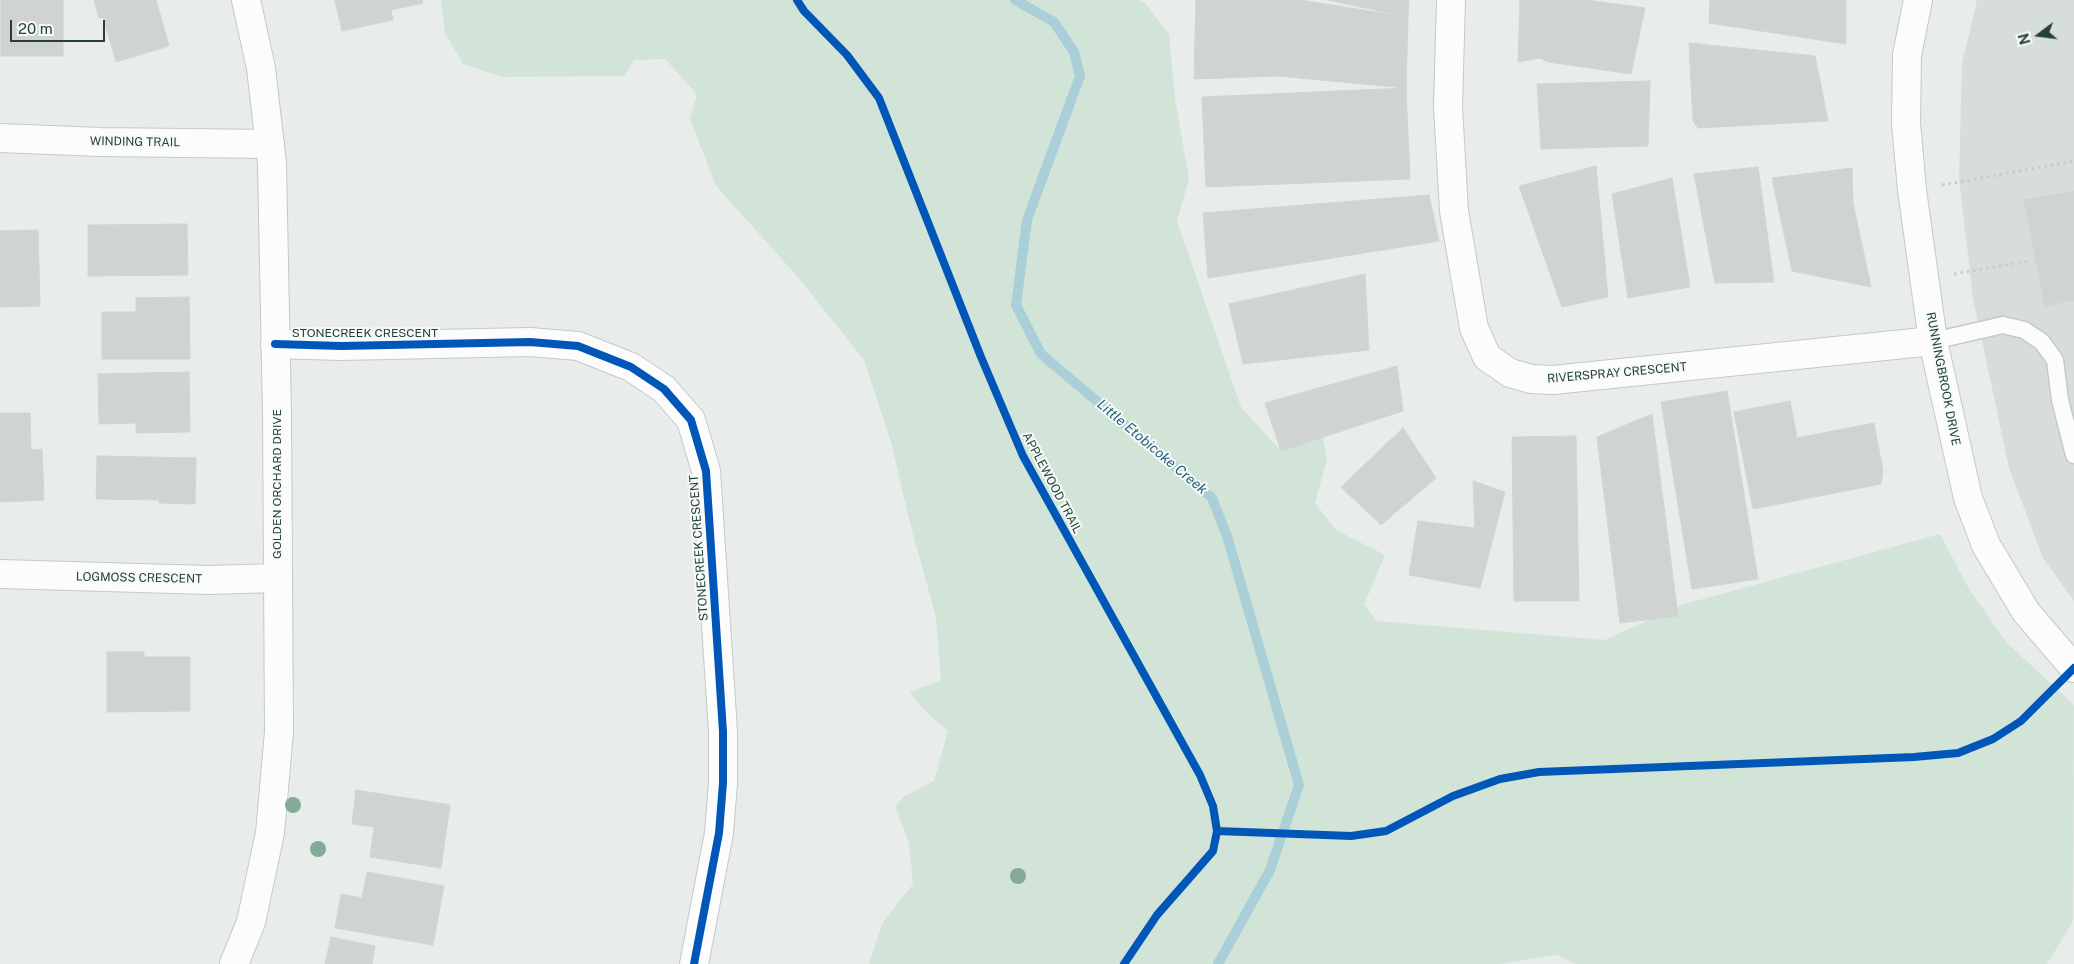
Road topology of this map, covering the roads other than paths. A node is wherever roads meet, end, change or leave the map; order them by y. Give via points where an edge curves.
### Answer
1 (246, 0) edge
2 (1451, 0) edge
3 (1918, 0) edge
4 (0, 138) edge
5 (270, 144) junction
6 (1932, 341) junction
7 (276, 344) junction
8 (2074, 455) edge
9 (0, 574) edge
10 (277, 578) junction
11 (2067, 675) edge
12 (234, 964) edge
13 (694, 964) edge

1 - 5 street, GOLDEN ORCHARD DRIVE via 261,68
2 - 6 street, RIVERSPRAY CRESCENT via 1448,107 1454,211 1474,328 1488,357 1510,373 1531,379 1553,380
3 - 6 street, RUNNINGBROOK DRIVE via 1907,55 1906,123
4 - 5 street, WINDING TRAIL
5 - 7 street, GOLDEN ORCHARD DRIVE
6 - 8 lane via 2002,325 2024,330 2042,342 2055,360 2060,400
6 - 11 street, RUNNINGBROOK DRIVE via 1968,498 1986,545
7 - 10 street, GOLDEN ORCHARD DRIVE
7 - 13 street, STONECREEK CRESCENT via 341,346 530,342 578,346 640,372 664,389 690,420 706,471 723,732 719,833
9 - 10 street, LOGMOSS CRESCENT via 209,580
10 - 12 street, GOLDEN ORCHARD DRIVE via 280,732 272,815 251,922

